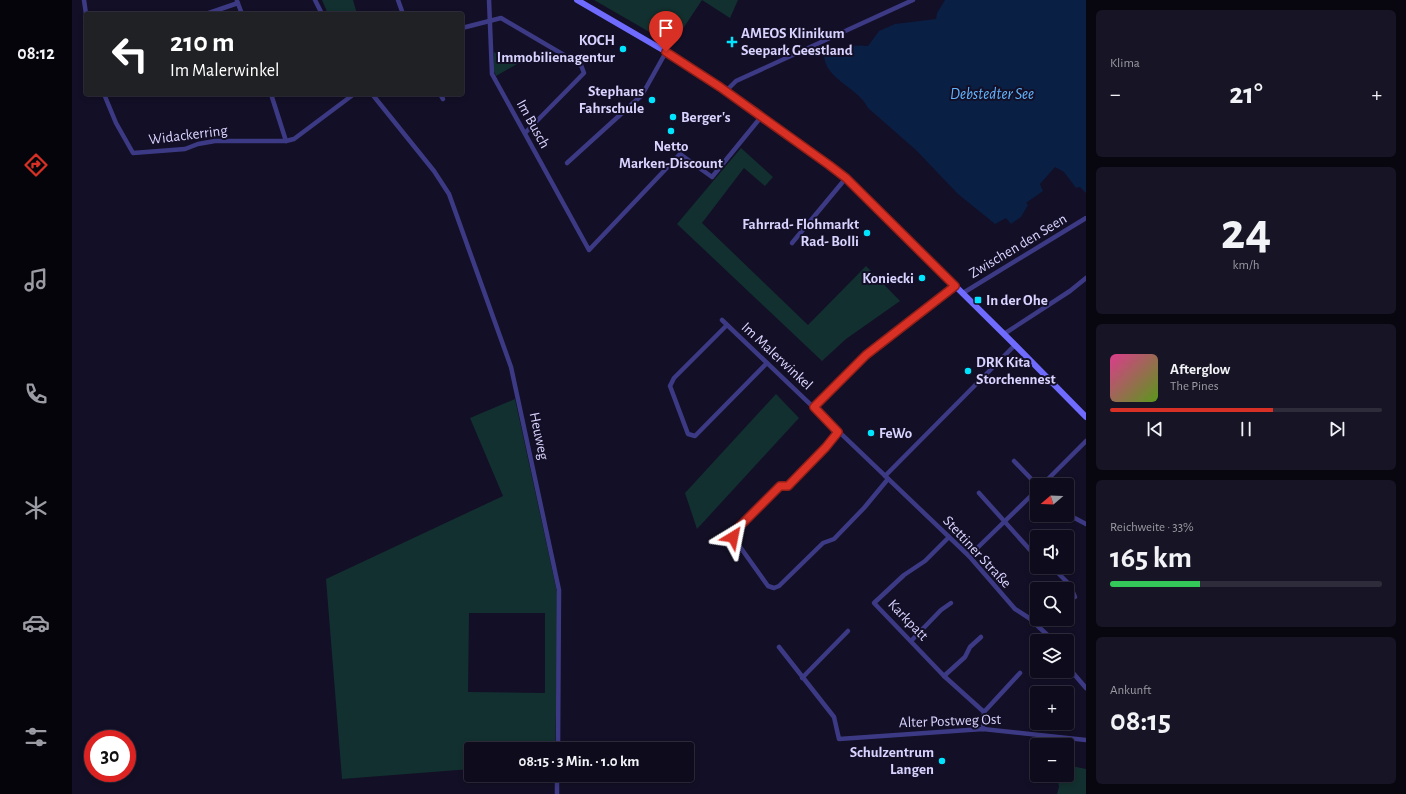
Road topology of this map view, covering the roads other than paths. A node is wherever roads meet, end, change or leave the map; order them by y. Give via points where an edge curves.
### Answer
1 (84, 0) edge
2 (315, 0) edge
3 (398, 0) edge
4 (489, 0) edge
5 (577, 0) edge
6 (913, 0) edge
7 (237, 1) edge
8 (86, 12) edge
9 (211, 12) edge
10 (241, 12) edge
11 (321, 12) edge
12 (402, 12) edge
13 (490, 21) junction
14 (464, 28) edge
15 (666, 52) junction
16 (726, 92) junction
17 (105, 96) edge
18 (272, 96) edge
19 (351, 96) edge
20 (374, 96) edge
21 (441, 96) edge
22 (443, 99) dead end
23 (761, 117) junction
24 (525, 133) junction
25 (286, 141) junction
26 (567, 163) dead end
27 (846, 178) junction
28 (1086, 218) edge
29 (792, 243) dead end
30 (1086, 278) edge
31 (955, 286) junction
32 (963, 293) junction
33 (722, 320) dead end
34 (727, 325) junction
35 (1004, 334) junction
36 (1015, 345) junction
37 (767, 363) junction
38 (814, 407) junction
39 (1086, 417) edge
40 (838, 432) junction
41 (1086, 441) edge
42 (1014, 461) dead end
43 (886, 477) junction
44 (1030, 478) edge
45 (1049, 478) edge
46 (978, 494) dead end
47 (1030, 497) edge
48 (1074, 518) edge
49 (1004, 522) junction
50 (1086, 524) edge
51 (949, 537) junction
52 (1030, 550) edge
53 (969, 556) junction
54 (1059, 574) edge
55 (1075, 597) dead end
56 (950, 603) dead end
57 (848, 631) dead end
58 (1046, 634) edge
59 (981, 637) dead end
60 (911, 641) junction
61 (779, 647) dead end
62 (1020, 673) dead end
63 (1074, 674) edge
64 (944, 676) junction
65 (802, 678) junction
66 (1086, 688) edge
67 (984, 712) junction
68 (983, 729) junction
69 (1086, 740) edge
70 (558, 742) edge
71 (558, 782) edge
72 (557, 794) edge

1 - 8 street
2 - 11 street
3 - 12 street
4 - 13 street, Im Busch
5 - 15 main road
6 - 16 street via 736,81
7 - 9 street
7 - 10 street
13 - 14 street
13 - 24 street, Im Busch via 492,74
13 - 24 street via 501,18 584,68 584,74
15 - 16 main road
15 - 26 street via 642,95
16 - 23 main road
17 - 25 street, Widackerring via 133,153 185,149 215,141
18 - 25 street
19 - 25 street via 294,139
20 - 70 street, Heuweg via 434,171 449,194 513,376 560,599
21 - 22 street
23 - 24 street, Im Busch via 712,177 680,154 589,250
23 - 27 main road
27 - 29 street
27 - 31 main road
28 - 32 street, Zwischen den Seen
30 - 35 street
31 - 32 main road
31 - 38 street via 866,355
32 - 35 main road
33 - 34 street, Im Malerwinkel
34 - 37 street, Im Malerwinkel
34 - 37 street via 674,378 670,386 688,434 695,436
35 - 36 main road
36 - 39 main road
36 - 43 street
37 - 38 street, Im Malerwinkel
38 - 40 street, Im Malerwinkel
40 - 43 street, Im Malerwinkel
40 - 43 street via 788,486 780,486 733,533 733,537 768,586 779,586 822,543 834,539 864,508
41 - 45 street
42 - 44 street
43 - 51 street, Stettiner Straße
46 - 49 street
47 - 49 street
48 - 50 street
49 - 52 street
49 - 53 street
51 - 53 street, Stettiner Straße
51 - 60 street, Karkpatt via 925,561 904,575 874,603
53 - 58 street, Stettiner Straße via 1015,609
54 - 55 street via 1070,585
56 - 60 street
57 - 65 street
59 - 64 street via 970,647 965,657
60 - 64 street, Karkpatt
61 - 65 street
62 - 67 street
63 - 66 street
64 - 67 street, Karkpatt
65 - 68 street, Alter Postweg Ost via 834,717 839,739
67 - 68 street
68 - 69 street, Alter Postweg Ost
71 - 72 street

